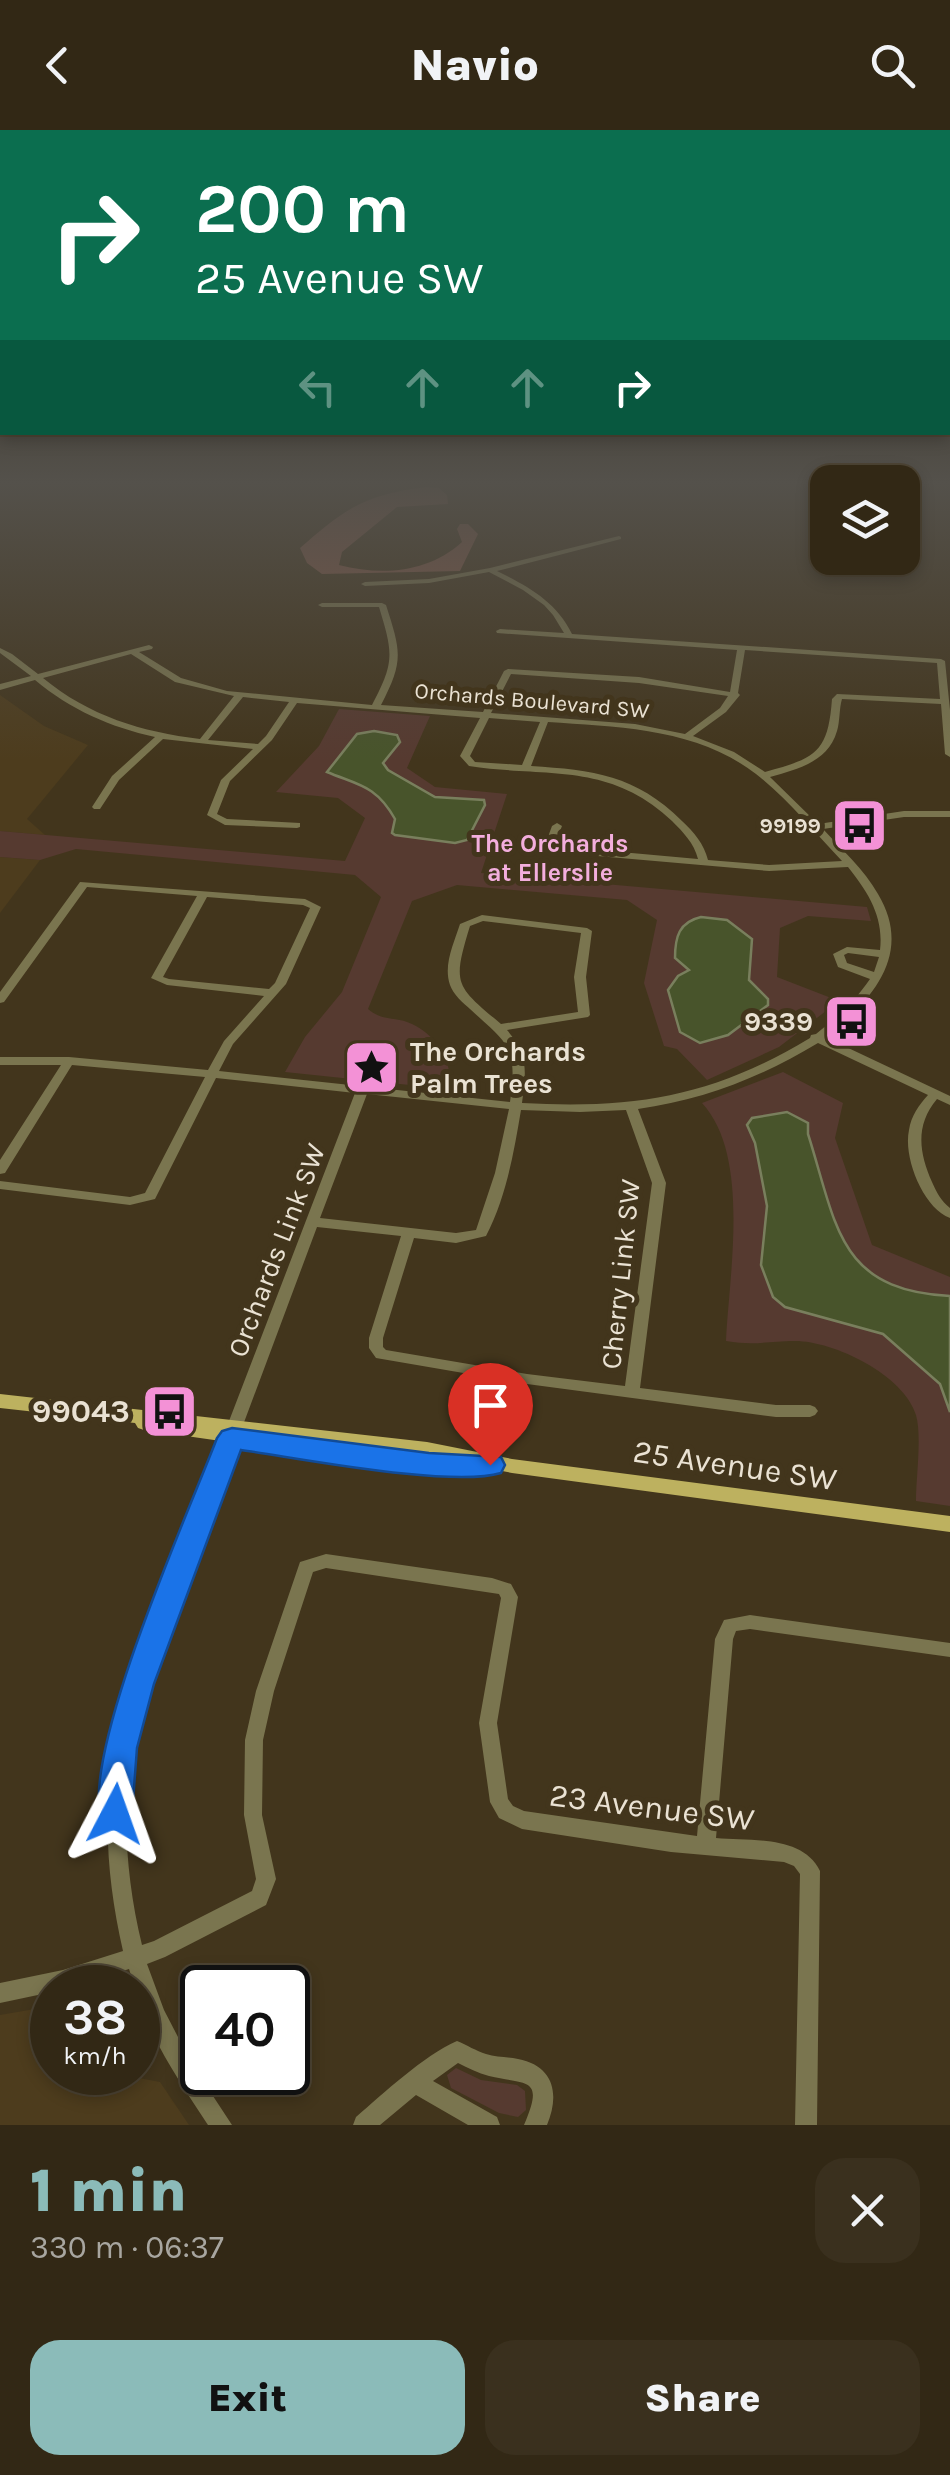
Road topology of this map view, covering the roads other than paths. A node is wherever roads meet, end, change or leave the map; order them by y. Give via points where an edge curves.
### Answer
1 (467, 574) edge
2 (498, 574) edge
3 (365, 584) dead end
4 (322, 605) dead end
5 (500, 631) dead end
6 (570, 636) junction
7 (149, 647) dead end
8 (741, 648) junction
9 (0, 650) edge
10 (133, 652) junction
11 (38, 677) junction
12 (0, 686) edge
13 (240, 695) junction
14 (736, 695) junction
15 (294, 700) junction
16 (945, 702) junction
17 (376, 706) junction
18 (486, 715) junction
19 (545, 720) junction
20 (161, 736) junction
21 (686, 737) junction
22 (202, 742) junction
23 (260, 747) junction
24 (950, 754) edge
25 (816, 756) junction
26 (830, 762) dead end
27 (525, 768) junction
28 (763, 776) junction
29 (96, 808) dead end
30 (950, 814) edge
31 (297, 825) dead end
32 (557, 826) dead end
33 (815, 828) junction
34 (703, 862) junction
35 (850, 864) junction
36 (204, 894) junction
37 (886, 954) junction
38 (876, 977) junction
39 (272, 993) junction
40 (0, 1000) edge
41 (499, 1028) junction
42 (815, 1037) junction
43 (0, 1060) edge
44 (68, 1061) junction
45 (212, 1074) junction
46 (362, 1090) junction
47 (935, 1094) junction
48 (950, 1101) edge
49 (517, 1106) junction
50 (631, 1106) junction
51 (0, 1170) edge
52 (0, 1185) edge
53 (950, 1214) edge
54 (314, 1222) junction
55 (409, 1233) junction
56 (632, 1392) junction
57 (0, 1401) edge
58 (810, 1411) dead end
59 (234, 1432) junction
60 (950, 1524) edge
61 (950, 1650) edge
62 (706, 1846) junction
63 (133, 1959) junction
64 (0, 1992) edge
65 (418, 2084) junction
66 (221, 2125) edge
67 (364, 2125) edge
68 (489, 2125) edge
69 (535, 2125) edge
70 (806, 2125) edge

1 - 3 street
2 - 6 street via 541,597
4 - 17 street via 382,606 397,665
5 - 6 street
6 - 8 street
7 - 10 street
8 - 14 street
8 - 16 street via 941,661
9 - 11 street
10 - 11 street
10 - 13 street, Orchards Boulevard SW via 178,680
11 - 12 street
11 - 20 street via 91,714
13 - 15 street, Orchards Boulevard SW
13 - 22 street
14 - 18 street via 510,671
14 - 21 street
15 - 17 street, Orchards Boulevard SW
15 - 23 street
16 - 24 street
16 - 25 street via 840,696 834,735
17 - 18 street, Orchards Boulevard SW
18 - 19 street, Orchards Boulevard SW
18 - 27 street via 465,760
19 - 21 street, Orchards Boulevard SW
19 - 27 street
20 - 22 street
20 - 29 street via 114,778
21 - 28 street, Orchards Boulevard SW via 727,752
22 - 23 street
23 - 31 street via 222,786 212,817
25 - 26 street
25 - 28 street
27 - 34 street via 639,788 698,844
28 - 33 street, Orchards Boulevard SW
30 - 33 street
32 - 34 street via 550,844 557,849
33 - 35 street, Orchards Boulevard SW
34 - 35 street via 794,869
35 - 37 street, Orchards Boulevard SW via 881,906
36 - 39 street via 316,907
36 - 39 street via 157,978
36 - 40 street via 84,884
37 - 38 street
37 - 38 street via 838,954 844,966
38 - 42 street via 862,999
39 - 45 street via 236,1031
41 - 41 street via 584,1015 580,983 587,931 465,924 451,986
41 - 49 street via 519,1058
42 - 47 street
42 - 50 street via 736,1081
43 - 44 street
44 - 45 street
44 - 51 street
45 - 46 street
45 - 52 street via 144,1200
46 - 49 street
46 - 54 street, Orchards Link SW
47 - 48 street
47 - 53 street via 917,1116 912,1143 933,1200
49 - 50 street
49 - 55 street via 481,1233
50 - 56 street, Cherry Link SW via 660,1183
54 - 55 street
54 - 59 street, Orchards Link SW
55 - 56 street via 376,1338 378,1352
56 - 58 street
57 - 59 main road, 25 Avenue SW
59 - 60 main road, 25 Avenue SW via 427,1449
59 - 63 street, Orchards Link SW via 146,1658 121,1748 115,1842
61 - 62 street via 750,1622 730,1625
62 - 63 street, 23 Avenue SW via 522,1820 506,1812 498,1796 488,1707 508,1592 326,1561 310,1564 254,1740 263,1893 254,1904
62 - 70 street, 23 Avenue SW via 792,1855 806,1864 812,1881
63 - 64 street
63 - 66 street, Orchards Link SW via 166,2038
65 - 67 street
65 - 68 street
65 - 69 street via 451,2053 530,2071 544,2091

